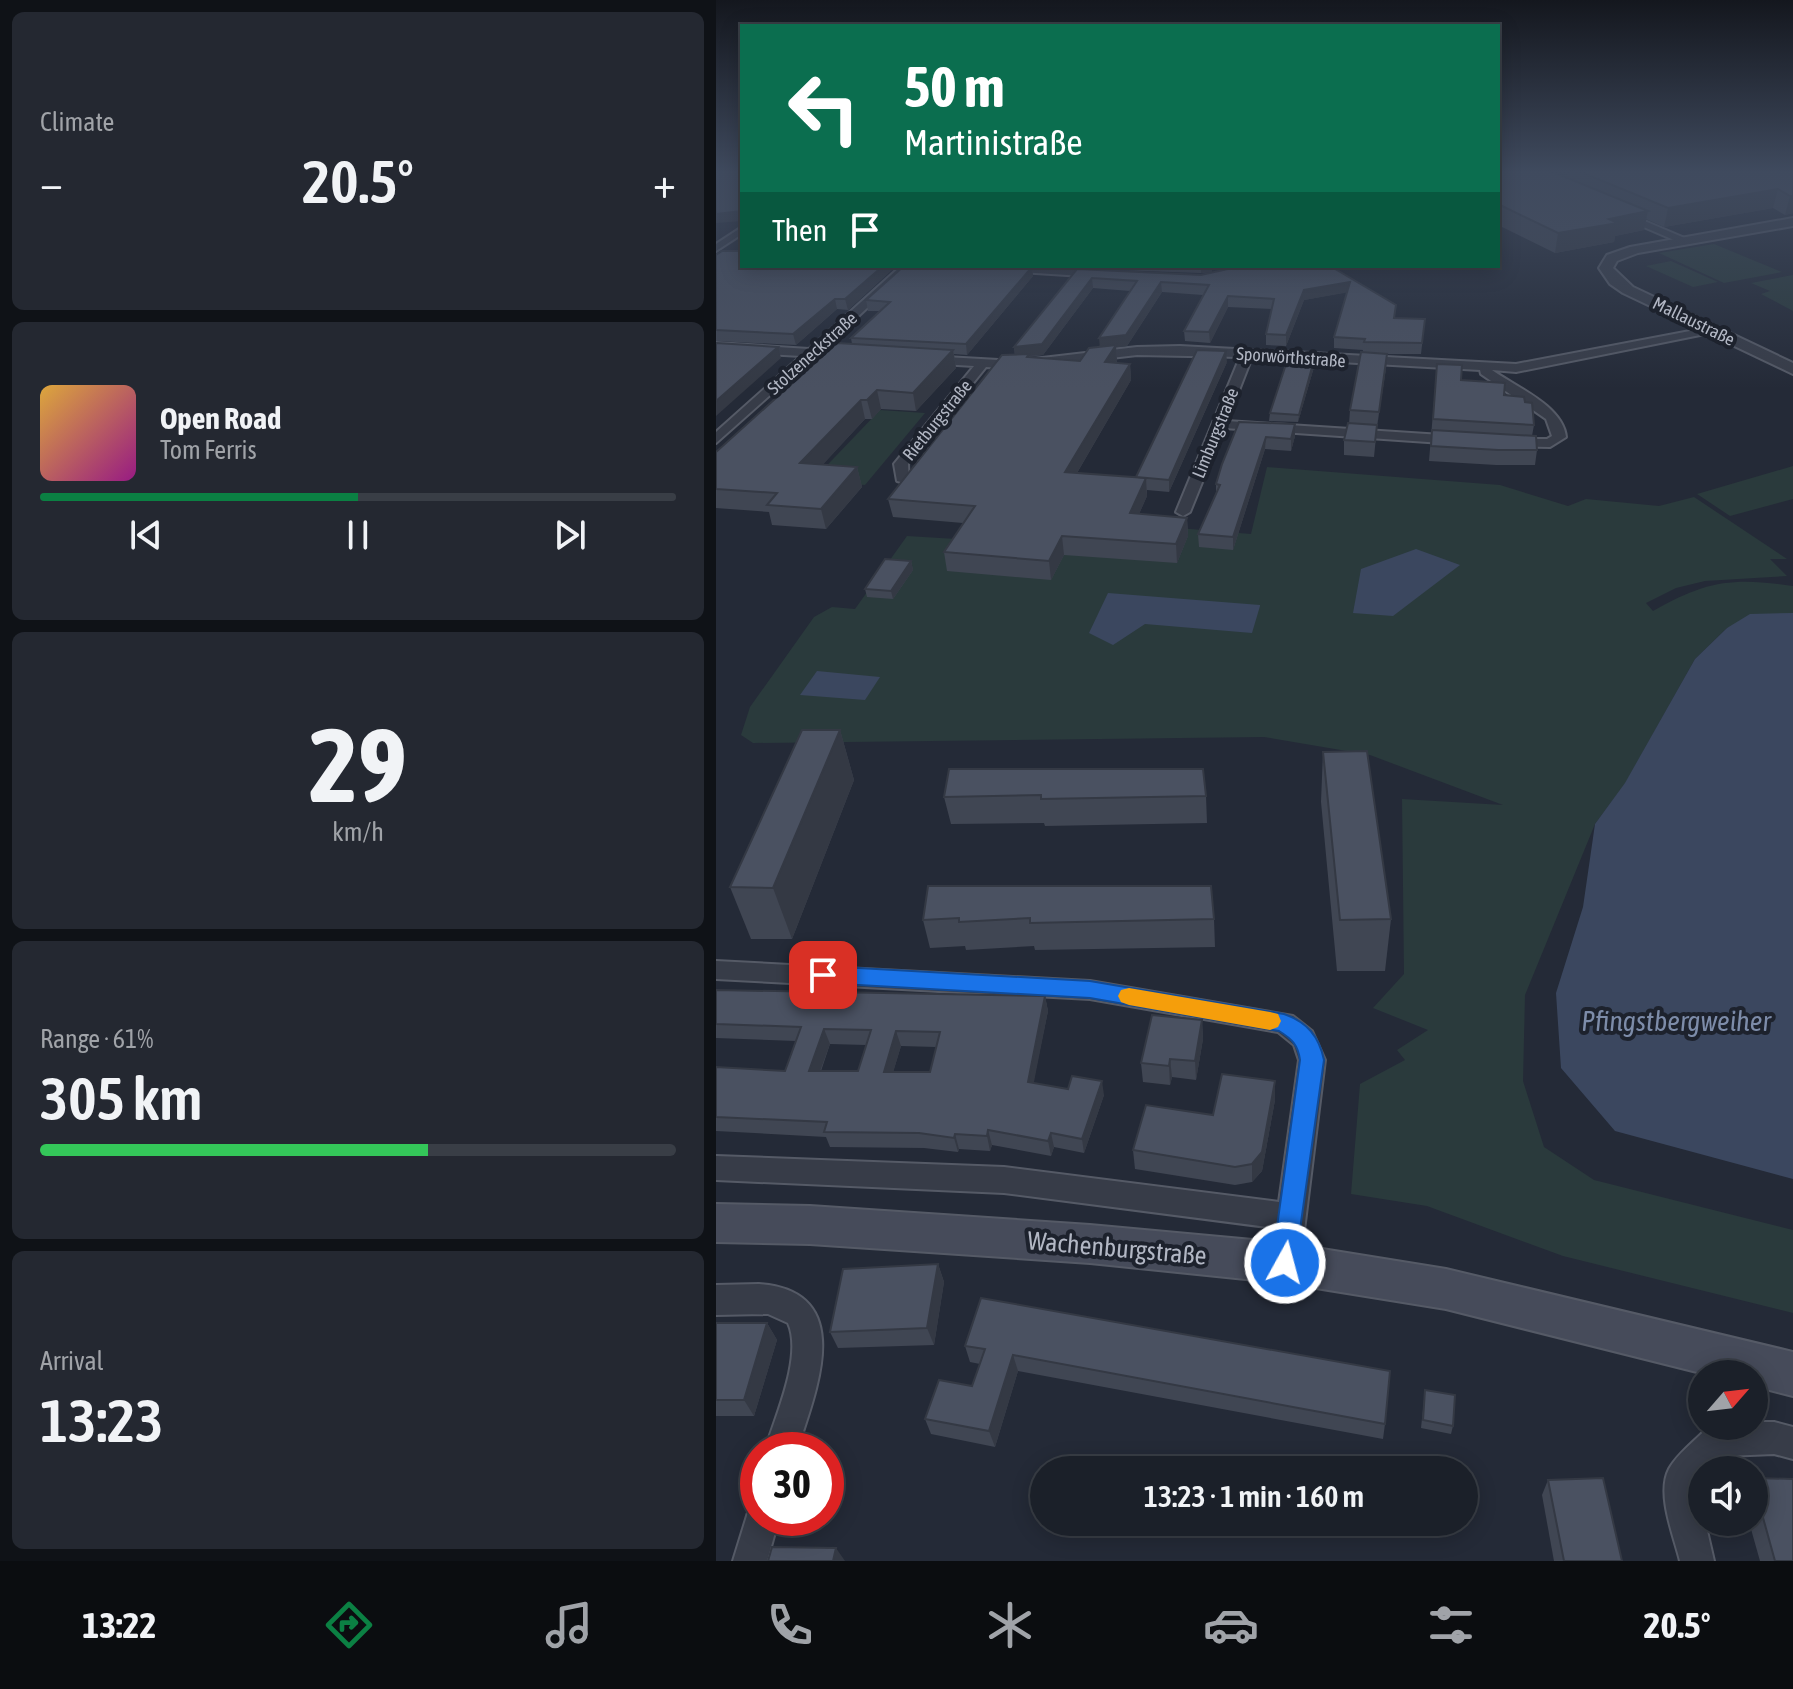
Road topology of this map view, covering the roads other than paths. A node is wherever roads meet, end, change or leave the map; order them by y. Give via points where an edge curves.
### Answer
1 (1675, 243) edge
2 (716, 254) edge
3 (729, 255) edge
4 (905, 268) edge
5 (988, 268) edge
6 (1109, 274) edge
7 (1711, 330) junction
8 (716, 347) edge
9 (812, 353) junction
10 (1247, 354) junction
11 (862, 356) edge
12 (907, 358) edge
13 (983, 363) junction
14 (1482, 368) junction
15 (1793, 369) edge
16 (1219, 424) junction
17 (716, 439) edge
18 (1471, 441) edge
19 (1498, 442) edge
20 (904, 481) edge
21 (1183, 512) dead end
22 (716, 970) edge
23 (716, 1168) edge
24 (1290, 1217) junction
25 (716, 1223) edge
26 (1285, 1263) junction
27 (716, 1300) edge
28 (1793, 1374) edge
29 (786, 1432) edge
30 (1793, 1443) edge
31 (757, 1536) edge
32 (750, 1561) edge
33 (1697, 1561) edge

1 - 7 street, Mallaustraße via 1619,255 1608,261 1607,271 1628,290
2 - 3 street
4 - 9 street, Stolzeneckstraße
5 - 6 street
7 - 14 street, Sporwörthstraße via 1539,366
7 - 15 street, Mallaustraße
8 - 9 street
9 - 11 street
9 - 17 street, Stolzeneckstraße
10 - 13 street, Sporwörthstraße via 1157,350 1043,363
10 - 14 street, Sporwörthstraße
10 - 16 street, Limburgstraße
12 - 13 street, Sporwörthstraße
13 - 20 street, Rietburgstraße via 901,464
14 - 19 street via 1558,426 1559,437 1550,443
16 - 18 street
16 - 21 street, Limburgstraße
22 - 24 street via 1090,990 1284,1023 1309,1045 1312,1060
23 - 24 street via 1004,1180
24 - 26 street
25 - 26 main road, Wachenburgstraße via 1059,1242
26 - 28 main road, Wachenburgstraße via 1446,1289
27 - 29 street via 788,1304 809,1329 809,1348
30 - 33 street via 1774,1438 1719,1440 1682,1478
31 - 32 street

